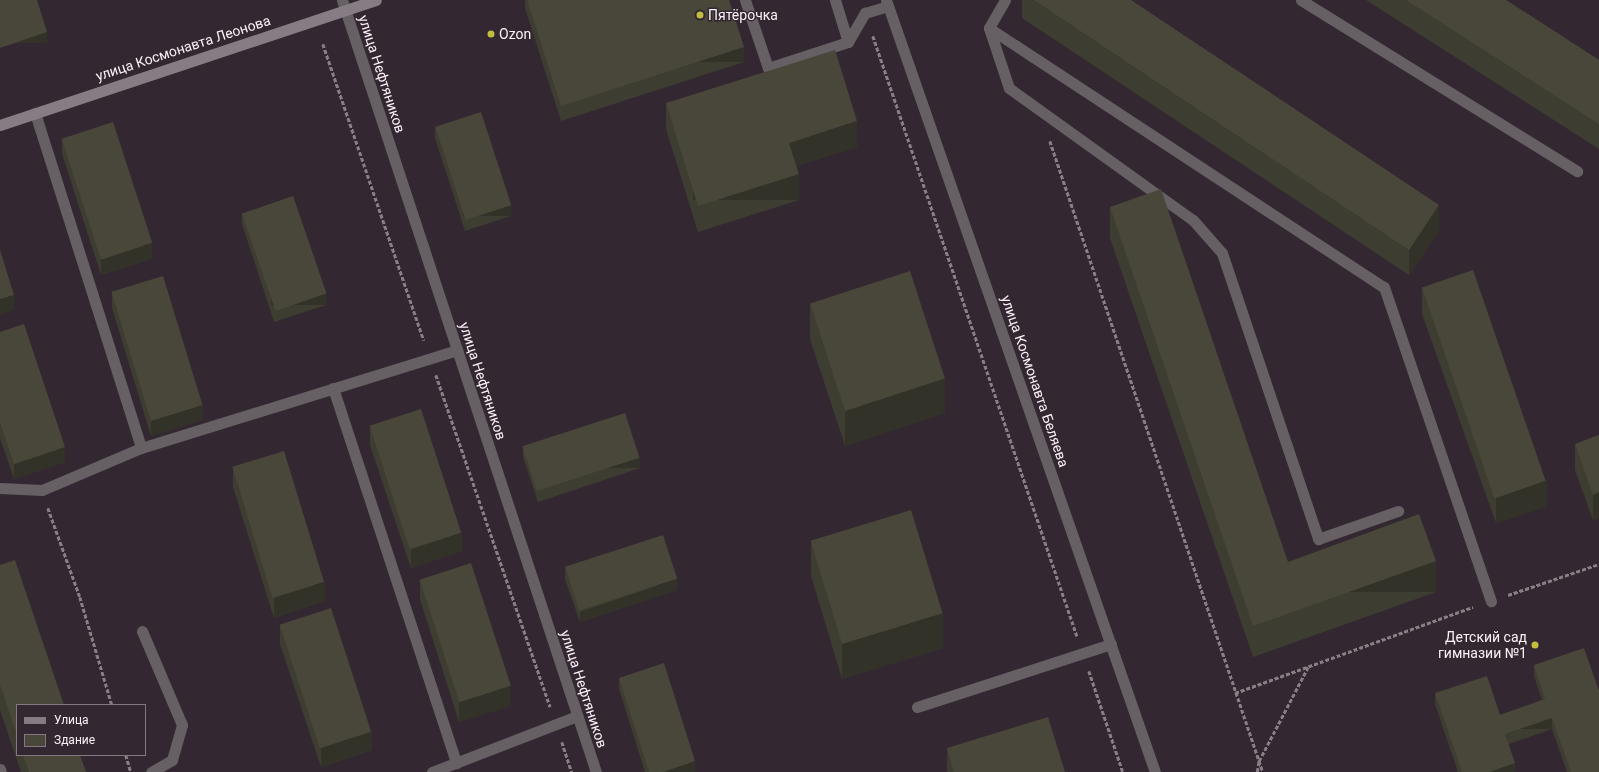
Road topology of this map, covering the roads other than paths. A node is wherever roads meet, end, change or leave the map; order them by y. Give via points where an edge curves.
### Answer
1 (376, 0) edge
2 (745, 0) edge
3 (834, 0) edge
4 (1005, 0) edge
5 (1301, 0) edge
6 (887, 3) edge
7 (344, 5) edge
8 (989, 28) junction
9 (848, 42) junction
10 (35, 113) junction
11 (0, 125) edge
12 (1577, 171) dead end
13 (457, 350) junction
14 (333, 388) junction
15 (142, 448) junction
16 (0, 488) edge
17 (1398, 511) dead end
18 (1491, 601) road end
19 (142, 631) dead end
20 (1110, 644) junction
21 (917, 707) dead end
22 (577, 716) junction
23 (456, 763) junction
24 (0, 769) edge
25 (1, 772) edge
26 (151, 772) edge
27 (432, 772) edge
28 (596, 772) edge
29 (1155, 772) edge

1 - 7 main road, улица Космонавта Леонова
2 - 9 street via 768,68
3 - 9 street
4 - 8 street
5 - 12 street
6 - 9 street via 865,13
6 - 20 street, улица Космонавта Беляева
7 - 10 main road, улица Космонавта Леонова
7 - 13 street, улица Нефтяников
8 - 17 street via 1009,88 1193,220 1222,253 1318,539
8 - 18 street via 1384,287
10 - 11 main road, улица Космонавта Леонова
10 - 15 street
13 - 14 street
13 - 22 street, улица Нефтяников
14 - 15 street
14 - 23 street
15 - 16 street via 42,490
19 - 26 street via 182,725 172,760
20 - 21 street
20 - 29 street, улица Космонавта Беляева
22 - 23 street
22 - 28 street, улица Нефтяников
23 - 27 street
24 - 25 street

